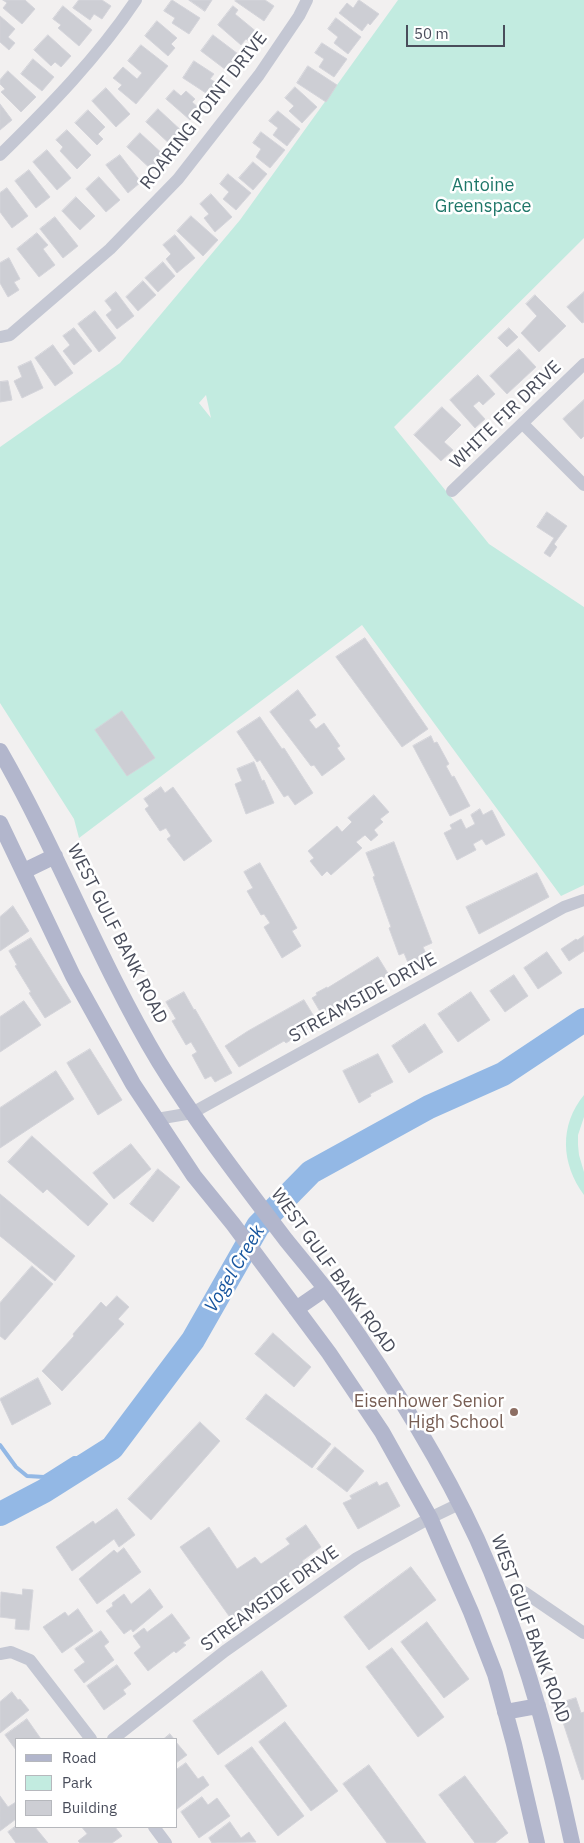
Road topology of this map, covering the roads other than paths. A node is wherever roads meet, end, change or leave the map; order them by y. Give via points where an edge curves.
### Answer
1 (136, 0) edge
2 (307, 0) edge
3 (0, 155) edge
4 (0, 337) edge
5 (584, 364) edge
6 (523, 424) junction
7 (584, 485) edge
8 (452, 491) dead end
9 (0, 750) edge
10 (0, 824) edge
11 (55, 856) junction
12 (24, 872) junction
13 (584, 900) edge
14 (192, 1113) junction
15 (157, 1120) junction
16 (325, 1288) junction
17 (296, 1308) junction
18 (459, 1504) junction
19 (430, 1518) junction
20 (501, 1598) junction
21 (584, 1633) edge
22 (5, 1653) edge
23 (538, 1706) junction
24 (505, 1712) junction
25 (90, 1738) edge
26 (114, 1738) edge
27 (155, 1828) edge
28 (166, 1843) edge
29 (538, 1843) edge
30 (572, 1843) edge

1 - 3 street via 115,32
2 - 4 street, ROARING POINT DRIVE via 259,75 178,179 110,249 10,335
5 - 6 street, WHITE FIR DRIVE
6 - 7 street
6 - 8 street, WHITE FIR DRIVE
9 - 11 main road, WEST GULF BANK ROAD
10 - 12 main road
11 - 12 main road
11 - 14 main road, WEST GULF BANK ROAD via 118,987
12 - 15 main road via 94,1016
13 - 14 street, STREAMSIDE DRIVE via 564,907
14 - 15 street, STREAMSIDE DRIVE
14 - 16 main road, WEST GULF BANK ROAD
15 - 17 main road via 194,1176
16 - 17 main road
16 - 18 main road, WEST GULF BANK ROAD via 384,1374 434,1455
17 - 19 main road via 382,1432
18 - 19 street, STREAMSIDE DRIVE
18 - 20 main road, WEST GULF BANK ROAD
19 - 24 main road via 471,1612
19 - 26 street, STREAMSIDE DRIVE via 357,1558 225,1651
20 - 21 street via 524,1592
20 - 23 main road, WEST GULF BANK ROAD
22 - 25 street via 30,1660
23 - 24 main road
23 - 30 main road, WEST GULF BANK ROAD via 556,1767
24 - 29 main road
27 - 28 street

